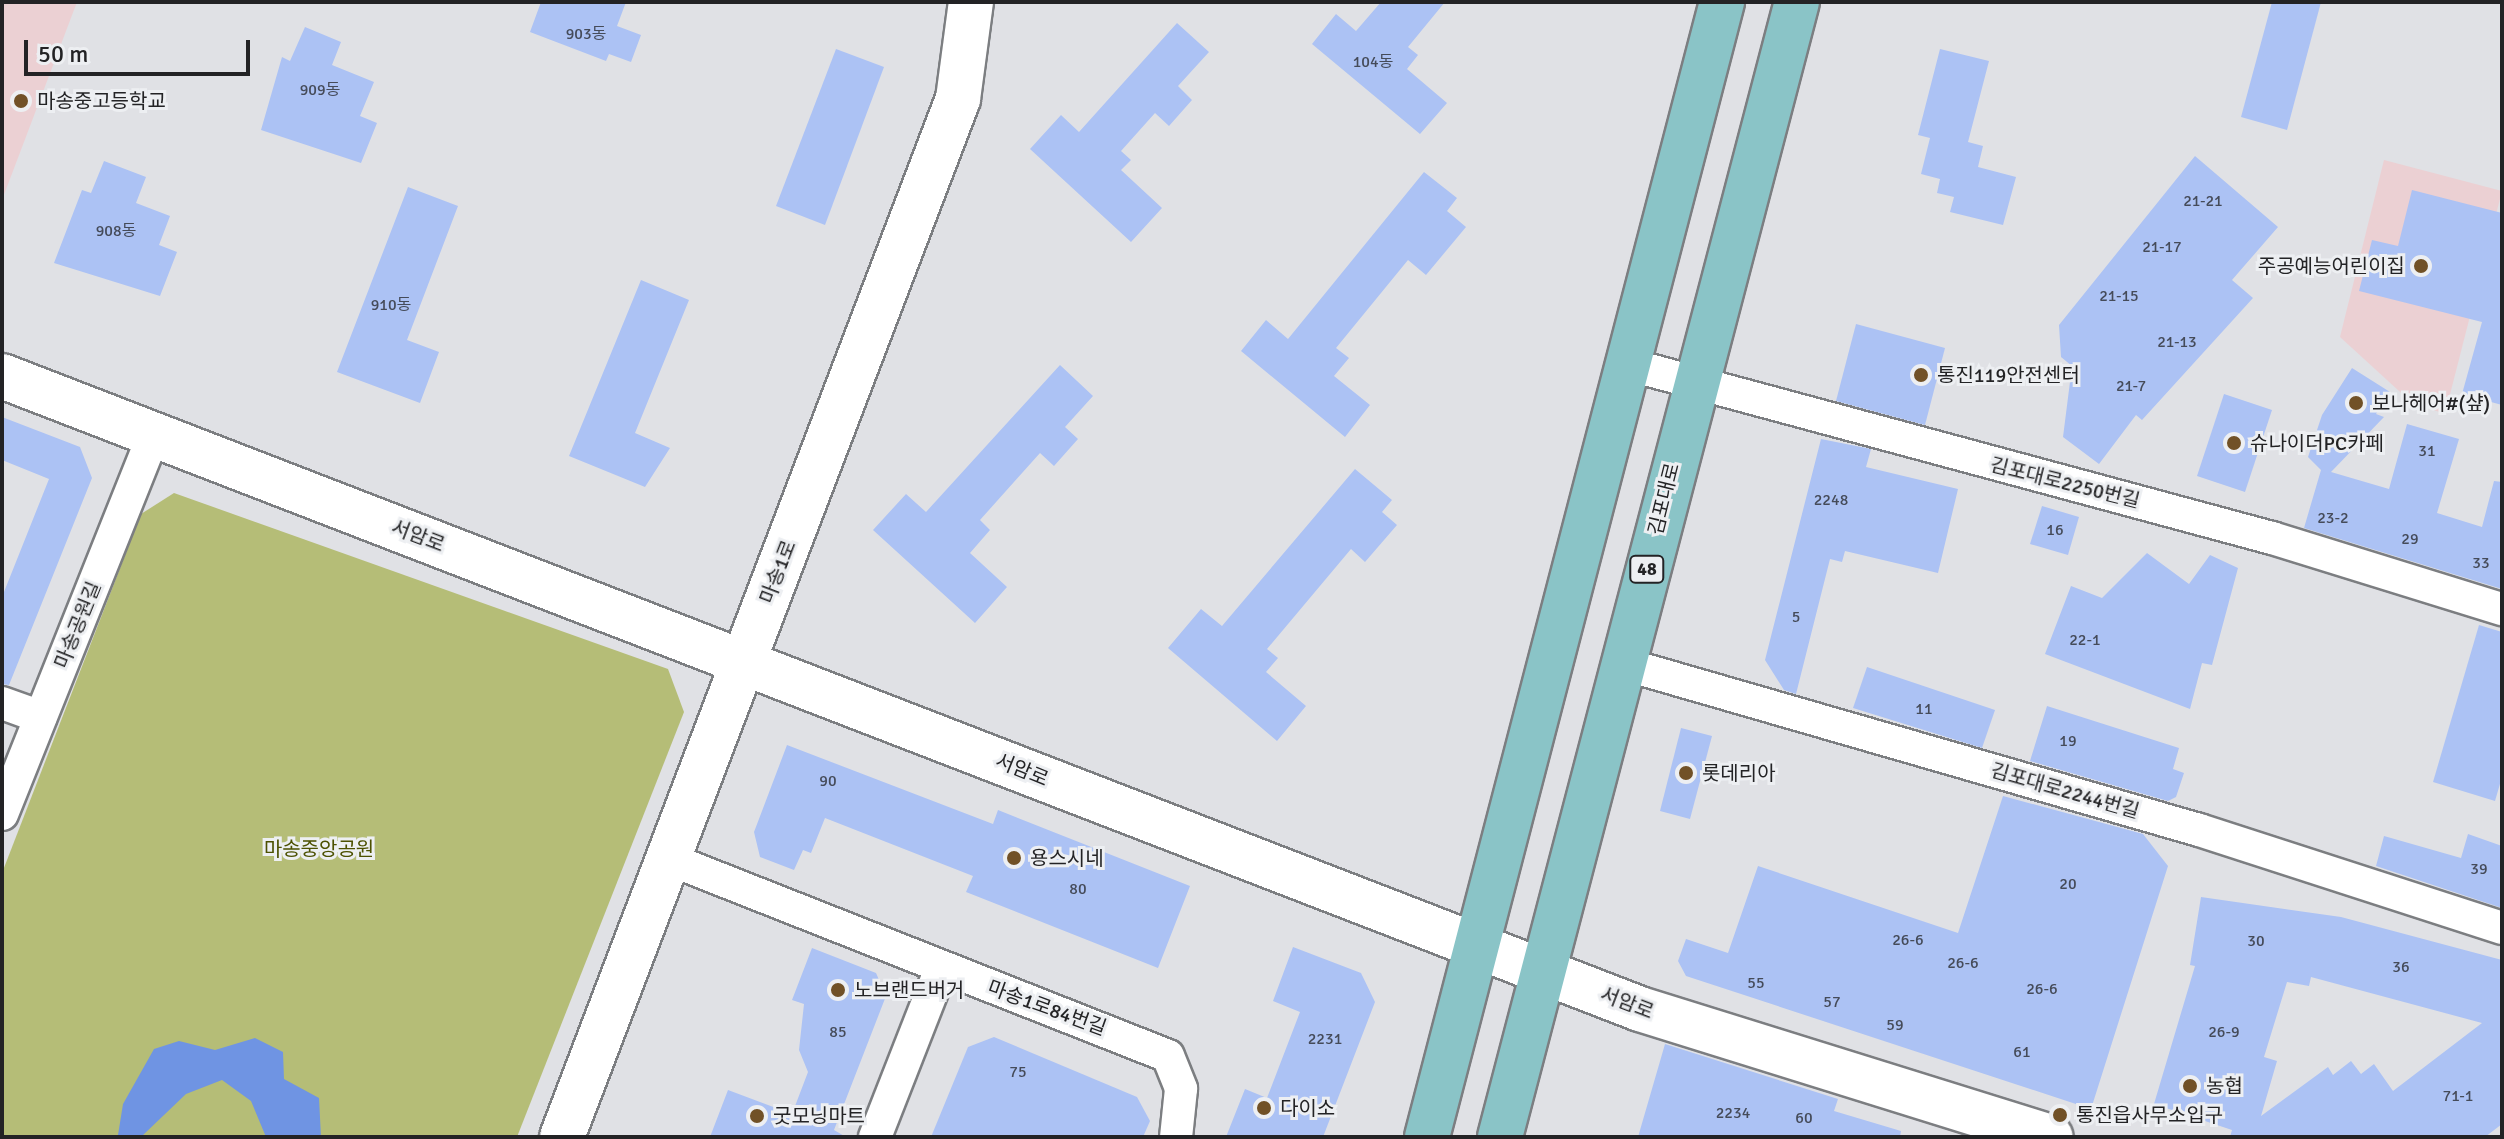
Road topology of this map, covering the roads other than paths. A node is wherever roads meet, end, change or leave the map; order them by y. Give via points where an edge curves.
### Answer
1 (971, 2) edge
2 (1722, 2) edge
3 (1797, 2) edge
4 (1627, 364) junction
5 (2, 376) edge
6 (1693, 381) junction
7 (153, 437) junction
8 (2502, 609) edge
9 (744, 659) junction
10 (1624, 664) junction
11 (2, 703) edge
12 (41, 717) junction
13 (2, 814) edge
14 (669, 859) junction
15 (2502, 928) edge
16 (1476, 947) junction
17 (1544, 968) junction
18 (941, 969) junction
19 (562, 1137) edge
20 (875, 1137) edge
21 (1176, 1137) edge
22 (1427, 1137) edge
23 (1500, 1137) edge
24 (2051, 1137) edge

1 - 9 street, 마송1로 via 958,99
2 - 4 main road
3 - 6 main road, 김포대로 / 48
4 - 6 street, 김포대로2250번길
4 - 16 main road
5 - 7 street, 서암로
6 - 8 street, 김포대로2250번길 via 1782,411 2272,538
6 - 10 main road, 김포대로 / 48
7 - 9 street, 서암로
7 - 12 street, 마송공원길
9 - 14 street, 마송1로
9 - 16 street, 서암로
10 - 15 street, 김포대로2244번길 via 2199,830
10 - 17 main road, 김포대로 / 48
11 - 12 street
12 - 13 street, 마송공원길
14 - 18 street, 마송1로84번길
14 - 19 street, 마송1로
16 - 17 street, 서암로
16 - 22 main road
17 - 23 main road, 김포대로 / 48
17 - 24 street, 서암로 via 1640,1009
18 - 20 street
18 - 21 street, 마송1로84번길 via 1168,1056 1181,1089

